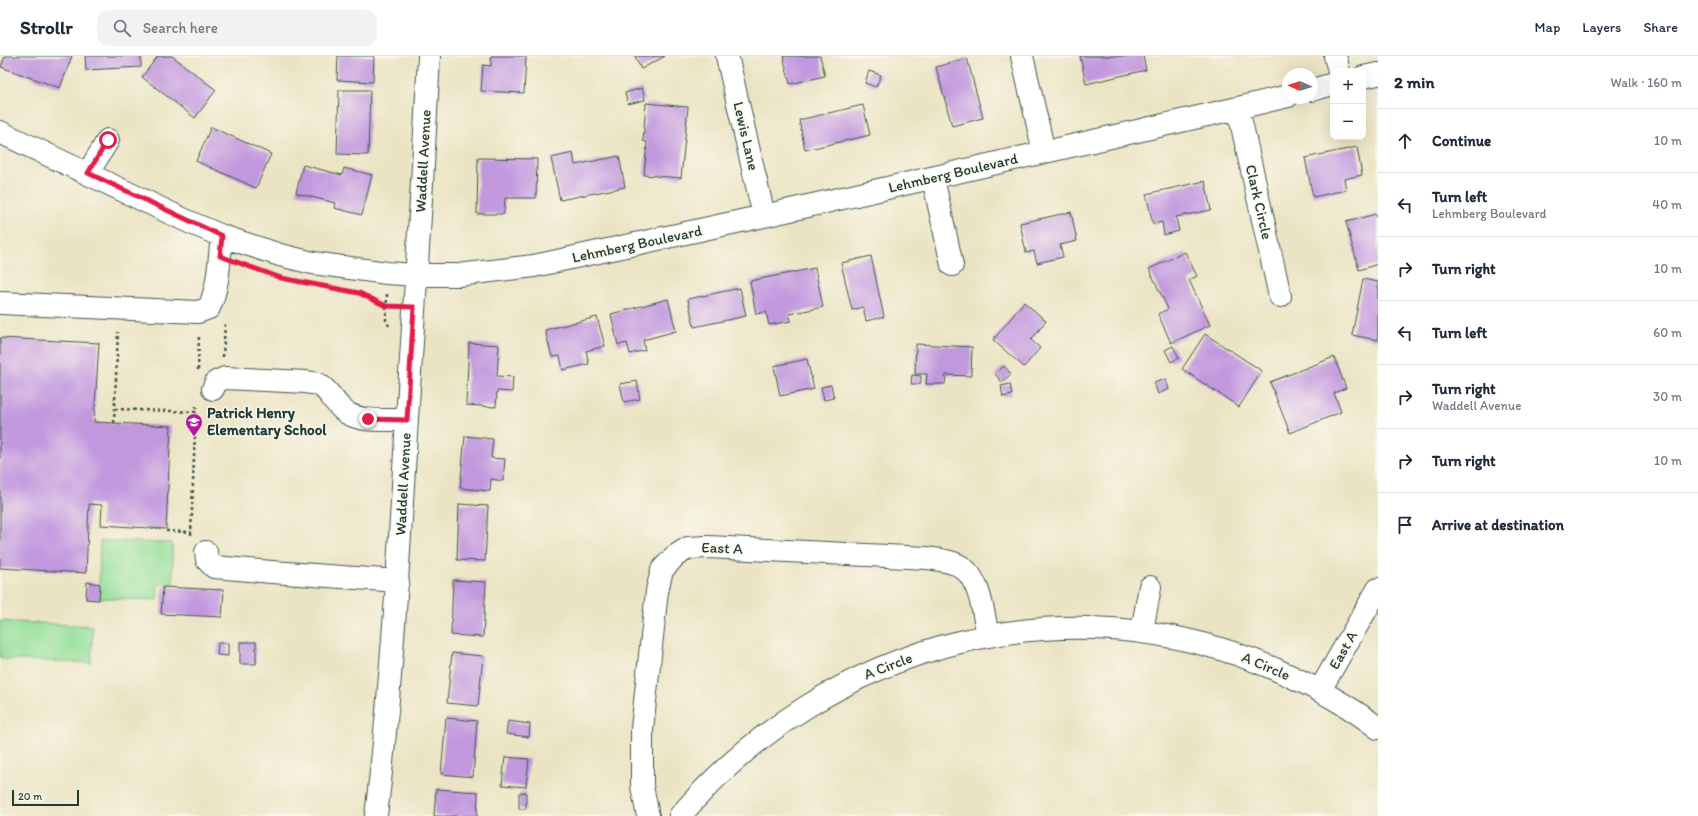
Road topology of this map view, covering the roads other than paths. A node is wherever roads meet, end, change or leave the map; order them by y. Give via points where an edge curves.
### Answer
1 (429, 56) edge
2 (726, 56) edge
3 (1022, 56) edge
4 (1335, 56) edge
5 (1338, 68) edge
6 (1378, 74) edge
7 (1366, 76) edge
8 (1330, 85) edge
9 (1318, 88) edge
10 (1282, 97) edge
11 (1238, 108) junction
12 (0, 132) edge
13 (108, 140) dead end
14 (1044, 152) junction
15 (88, 173) junction
16 (933, 178) junction
17 (764, 216) junction
18 (222, 236) junction
19 (952, 265) dead end
20 (416, 275) junction
21 (1280, 296) dead end
22 (0, 303) edge
23 (205, 382) road end
24 (407, 420) junction
25 (198, 545) road end
26 (398, 581) junction
27 (1150, 587) dead end
28 (1378, 589) edge
29 (1142, 631) junction
30 (988, 634) junction
31 (1320, 690) junction
32 (1378, 728) edge
33 (376, 816) edge
34 (648, 816) edge
35 (680, 816) edge

1 - 20 street, Waddell Avenue
2 - 17 street, Lewis Lane
3 - 14 street
4 - 5 street
6 - 7 street
8 - 9 street
10 - 11 street, Lehmberg Boulevard
11 - 14 street, Lehmberg Boulevard
11 - 21 street, Clark Circle
12 - 15 street, Lehmberg Boulevard
13 - 15 street
14 - 16 street, Lehmberg Boulevard
15 - 18 street, Lehmberg Boulevard
16 - 17 street, Lehmberg Boulevard
16 - 19 street
17 - 20 street, Lehmberg Boulevard via 534,266 458,275
18 - 20 street, Lehmberg Boulevard via 313,263
18 - 22 street via 216,288 209,308 198,312
20 - 24 street, Waddell Avenue
23 - 24 street via 216,382 225,378 306,382 319,385 346,413 357,418
24 - 26 street, Waddell Avenue
25 - 26 street via 214,566
26 - 33 street, Waddell Avenue via 384,754
27 - 29 street
28 - 31 street, East A
29 - 30 street, A Circle via 1072,627
29 - 31 street, A Circle via 1234,652
30 - 34 street, East A via 976,581 963,568 946,561 927,558 688,548 674,556 662,570 657,591 642,729 642,786
30 - 35 street, A Circle via 890,664 835,689 780,723 755,743 697,796
31 - 32 street, A Circle

